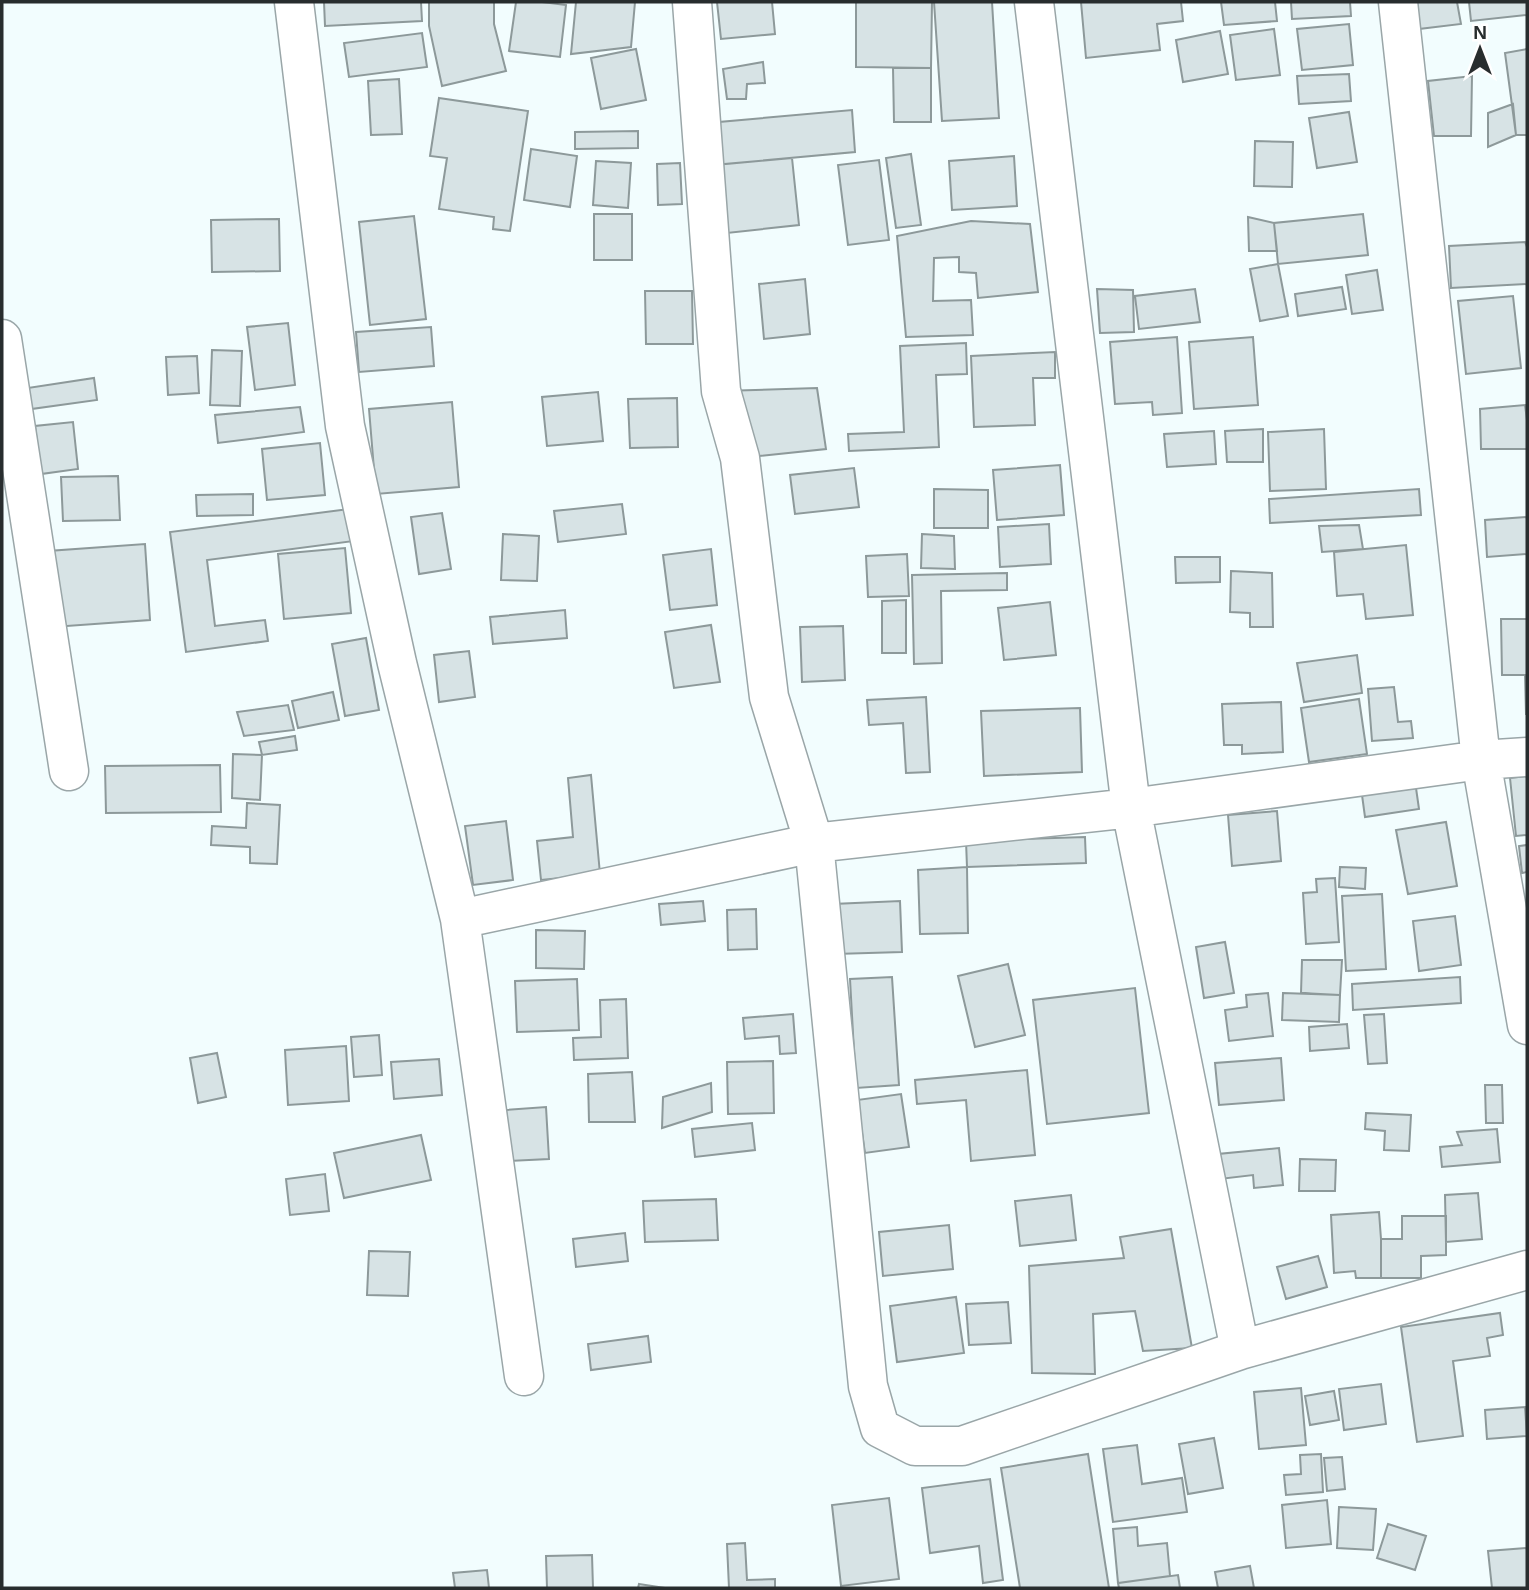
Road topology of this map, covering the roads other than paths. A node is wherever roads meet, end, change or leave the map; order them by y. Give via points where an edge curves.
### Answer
1 (294, 2) edge
2 (692, 2) edge
3 (1034, 2) edge
4 (1398, 2) edge
5 (2, 339) edge
6 (1527, 757) edge
7 (1481, 760) junction
8 (69, 771) dead end
9 (1131, 808) junction
10 (814, 842) junction
11 (460, 919) junction
12 (1527, 1025) edge
13 (1526, 1275) edge
14 (1240, 1350) junction
15 (524, 1376) dead end

1 - 11 street via 345,426
2 - 10 street via 721,391 740,458 769,697
3 - 9 street
4 - 7 street
5 - 8 street
6 - 7 street
7 - 9 street
7 - 12 street
9 - 10 street
9 - 14 street
10 - 11 street
10 - 14 street via 868,1386 880,1428 915,1446 962,1446
11 - 15 street
13 - 14 street

